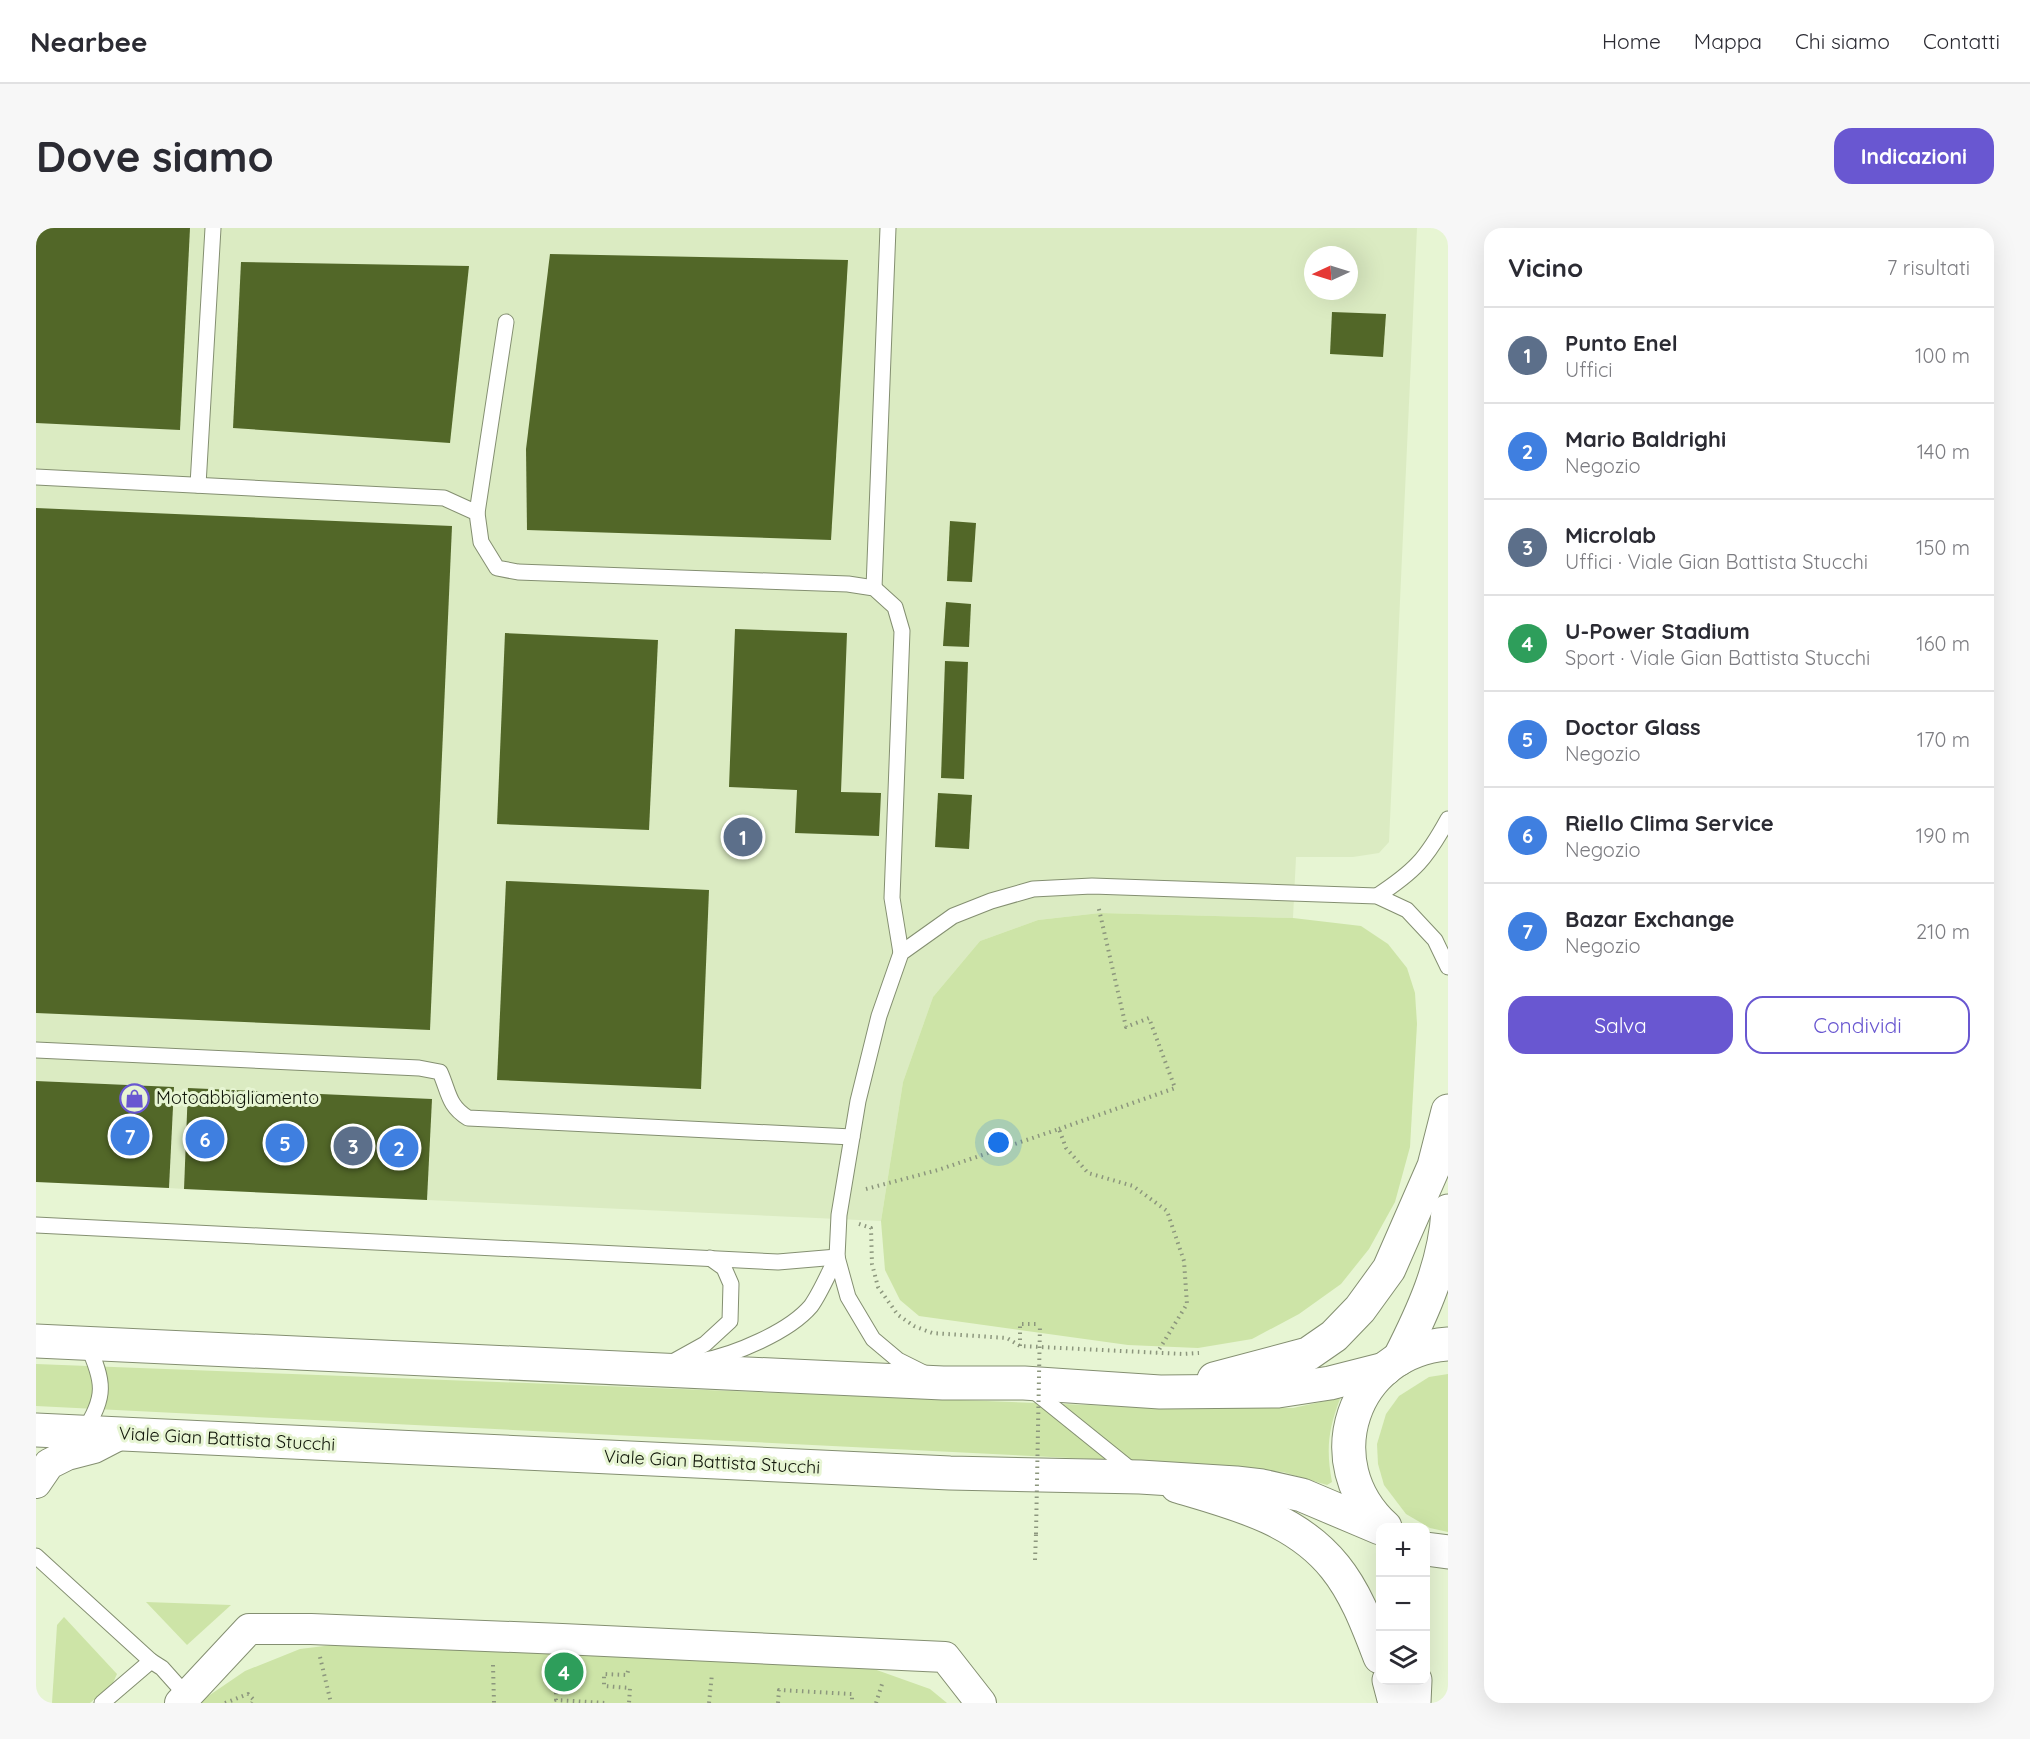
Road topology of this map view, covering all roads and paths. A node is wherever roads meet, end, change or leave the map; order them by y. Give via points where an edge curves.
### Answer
1 (213, 228) edge
2 (888, 228) edge
3 (506, 322) dead end
4 (36, 477) edge
5 (198, 485) junction
6 (477, 513) junction
7 (874, 588) junction
8 (1448, 819) edge
9 (1092, 886) junction
10 (1377, 896) junction
11 (901, 953) junction
12 (1448, 967) edge
13 (36, 1050) edge
14 (1448, 1111) edge
15 (1059, 1130) junction
16 (852, 1137) junction
17 (844, 1191) junction
18 (1448, 1211) edge
19 (839, 1223) junction
20 (36, 1225) edge
21 (709, 1257) junction
22 (837, 1257) junction
23 (36, 1341) edge
24 (87, 1344) junction
25 (1448, 1344) edge
26 (1020, 1346) junction
27 (1202, 1352) dead end
28 (1157, 1353) junction
29 (1392, 1364) junction
30 (658, 1370) junction
31 (943, 1383) junction
32 (1024, 1383) junction
33 (1160, 1392) junction
34 (36, 1430) edge
35 (83, 1432) junction
36 (121, 1434) junction
37 (1145, 1478) junction
38 (36, 1483) edge
39 (1379, 1523) edge
40 (1376, 1524) edge
41 (1430, 1550) edge
42 (1448, 1552) edge
43 (36, 1556) edge
44 (1035, 1560) dead end
45 (311, 1629) junction
46 (494, 1637) junction
47 (562, 1639) junction
48 (629, 1643) junction
49 (1376, 1648) edge
50 (151, 1661) junction
51 (1390, 1685) edge
52 (1414, 1685) edge
53 (183, 1699) edge
54 (102, 1703) edge
55 (225, 1703) edge
56 (252, 1703) edge
57 (331, 1703) edge
58 (494, 1703) edge
59 (589, 1703) edge
60 (605, 1703) edge
61 (628, 1703) edge
62 (778, 1703) edge
63 (852, 1703) edge
64 (981, 1703) edge
65 (1395, 1703) edge
66 (1414, 1703) edge

1 - 5 lane
2 - 7 lane
3 - 6 lane
4 - 5 lane
5 - 6 lane via 444,498
6 - 7 lane via 481,542 497,568 518,572
7 - 11 lane via 895,607 902,631 892,898
8 - 10 lane via 1421,863
9 - 10 lane
9 - 11 lane via 1033,889 991,901 953,916
9 - 15 path via 1126,1027 1149,1018 1175,1088
10 - 12 lane via 1407,910 1436,940
11 - 16 lane via 879,1016
13 - 16 lane via 419,1068 440,1072 452,1106 468,1118
14 - 33 main road via 1434,1166 1389,1269 1334,1336 1308,1354 1291,1360
15 - 17 path via 875,1188
15 - 28 path via 1066,1148 1088,1173 1133,1186 1167,1211 1184,1261 1187,1304
16 - 17 lane
17 - 19 lane
18 - 29 main road via 1434,1282
19 - 22 lane
19 - 26 path via 871,1228 872,1264 878,1287 898,1315 914,1326 932,1333 1007,1338
20 - 21 lane
21 - 22 lane via 778,1262
21 - 30 lane via 724,1268 731,1284 730,1321 705,1344
22 - 30 lane via 810,1306 782,1330 712,1359
22 - 31 lane via 848,1297 873,1339 898,1360
23 - 24 main road, Viale Gian Battista Stucchi
24 - 30 main road, Viale Gian Battista Stucchi
24 - 35 lane via 101,1388 96,1412
25 - 29 main road, Viale Gian Battista Stucchi via 1424,1348
26 - 28 path
26 - 44 path, bridge via 1020,1324 1040,1324
27 - 28 path
29 - 33 main road, Viale Gian Battista Stucchi via 1330,1383 1278,1391
29 - 39 main road, Viale Gian Battista Stucchi via 1359,1401 1348,1443 1355,1485
30 - 31 main road, Viale Gian Battista Stucchi
31 - 32 main road, Viale Gian Battista Stucchi
32 - 33 main road, Viale Gian Battista Stucchi
32 - 37 lane
34 - 35 main road, Viale Gian Battista Stucchi
35 - 36 main road, Viale Gian Battista Stucchi
36 - 37 main road, Viale Gian Battista Stucchi via 950,1473
36 - 38 street via 49,1464
37 - 40 main road, Viale Gian Battista Stucchi via 1286,1490
37 - 49 main road via 1246,1506 1314,1544 1352,1593
41 - 42 main road
43 - 50 lane
45 - 46 street
45 - 53 street via 249,1629
45 - 57 path
46 - 47 street
46 - 58 path
47 - 48 street
47 - 59 path via 560,1673 581,1674 580,1685 556,1684 556,1700
48 - 61 path via 627,1675 604,1674 604,1686 630,1688
48 - 64 street via 945,1657
50 - 53 lane via 162,1668
50 - 54 lane
51 - 65 main road
52 - 66 main road
55 - 56 path via 248,1694 254,1700
59 - 60 path
62 - 63 path via 779,1690 852,1694

